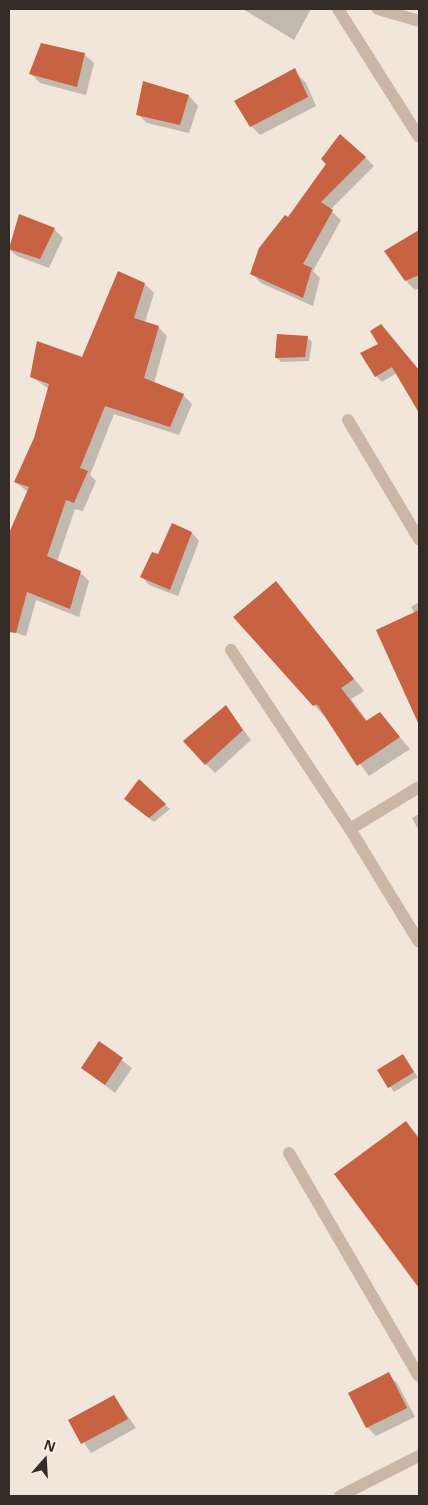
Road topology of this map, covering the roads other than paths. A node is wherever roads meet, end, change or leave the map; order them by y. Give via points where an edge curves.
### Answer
1 (338, 9) edge
2 (378, 9) edge
3 (419, 21) edge
4 (419, 137) edge
5 (348, 420) dead end
6 (419, 539) edge
7 (232, 650) dead end
8 (419, 787) edge
9 (350, 830) junction
10 (419, 942) edge
11 (288, 1153) dead end
12 (419, 1376) edge
13 (419, 1456) edge
14 (340, 1496) edge

1 - 4 street
2 - 3 street
5 - 6 street
7 - 9 street
8 - 9 street
9 - 10 street
11 - 12 street
13 - 14 street

